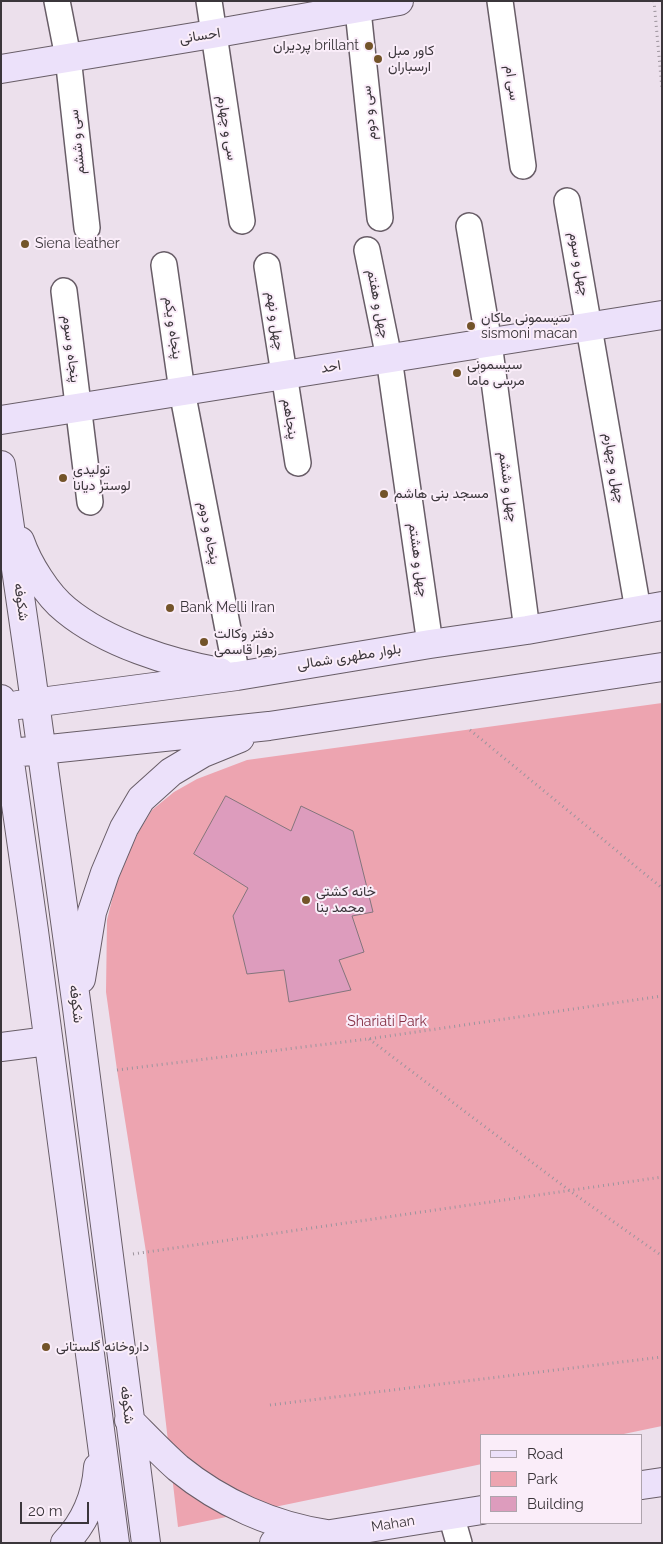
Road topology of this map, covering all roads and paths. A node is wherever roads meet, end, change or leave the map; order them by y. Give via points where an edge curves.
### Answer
1 (57, 1) edge
2 (209, 1) edge
3 (398, 1) edge
4 (500, 1) edge
5 (654, 1) edge
6 (358, 4) edge
7 (212, 34) junction
8 (68, 57) junction
9 (1, 69) edge
10 (662, 89) edge
11 (523, 166) dead end
12 (567, 202) dead end
13 (380, 218) dead end
14 (242, 221) dead end
15 (469, 226) dead end
16 (87, 228) dead end
17 (368, 250) dead end
18 (164, 265) dead end
19 (267, 266) dead end
20 (64, 291) dead end
21 (662, 315) edge
22 (590, 326) junction
23 (489, 343) junction
24 (389, 358) junction
25 (283, 375) junction
26 (182, 391) junction
27 (79, 407) junction
28 (1, 420) edge
29 (298, 463) dead end
30 (3, 474) edge
31 (90, 502) dead end
32 (650, 608) edge
33 (527, 630) junction
34 (430, 644) junction
35 (662, 667) edge
36 (237, 676) junction
37 (35, 702) junction
38 (2, 705) edge
39 (269, 726) junction
40 (470, 730) dead end
41 (40, 750) junction
42 (5, 754) edge
43 (1, 847) edge
44 (662, 888) edge
45 (34, 931) junction
46 (662, 996) edge
47 (77, 1008) junction
48 (368, 1039) junction
49 (48, 1041) junction
50 (1, 1047) edge
51 (117, 1070) dead end
52 (662, 1177) edge
53 (570, 1191) junction
54 (662, 1256) edge
55 (108, 1257) junction
56 (662, 1357) edge
57 (270, 1404) dead end
58 (129, 1420) junction
59 (100, 1430) junction
60 (662, 1482) edge
61 (643, 1486) edge
62 (480, 1510) edge
63 (451, 1515) junction
64 (328, 1538) edge
65 (65, 1543) edge
66 (115, 1543) edge
67 (146, 1543) edge
68 (274, 1543) edge
69 (459, 1543) edge

1 - 8 street, سی و ششم
2 - 7 street, سی و چهارم
3 - 6 main road, احسانی
4 - 11 street, سی ام
5 - 10 path
6 - 7 main road, احسانی
6 - 13 street, سی و دوم
7 - 8 main road, احسانی
7 - 14 street, سی و چهارم
8 - 9 main road, احسانی
8 - 16 street, سی و ششم
12 - 22 street, چهل و سوم
15 - 23 street, چهل و ششم
17 - 24 street, چهل و هفتم
18 - 26 street, پنجاه و یکم
19 - 25 street, چهل و نهم
20 - 27 street, پنجاه و سوم
21 - 22 main road, احد
22 - 23 main road, احد
22 - 32 street, چهل و چهارم
23 - 24 main road, احد
23 - 33 street, چهل و ششم
24 - 25 main road, احد
24 - 34 street, چهل و هشتم
25 - 26 main road, احد
25 - 29 street, پنجاهم
26 - 27 main road, احد
26 - 36 street, پنجاه و دوم
27 - 28 main road, احد
27 - 31 street, پنجاه و سوم
30 - 36 main road via 23,548 39,579 65,609 97,631 132,647
30 - 37 main road, شکوفه
32 - 33 main road, بلوار مطهری شمالی
33 - 34 main road, بلوار مطهری شمالی
34 - 36 main road, بلوار مطهری شمالی
35 - 39 main road
36 - 37 main road, بلوار مطهری شمالی
37 - 38 main road, بلوار مطهری شمالی
37 - 41 main road, شکوفه
38 - 42 main road
39 - 41 main road
39 - 47 main road via 203,753 171,772 141,799 124,828 92,912
40 - 44 path
41 - 42 main road
41 - 47 main road, شکوفه
42 - 45 main road
43 - 45 main road via 15,866
45 - 49 main road
46 - 48 path
47 - 55 main road, شکوفه
48 - 51 path
48 - 53 path
49 - 50 main road
49 - 59 main road
52 - 53 path
53 - 54 path
53 - 55 path
55 - 58 main road, شکوفه
56 - 57 path
58 - 64 main road via 178,1467 234,1505 272,1521
58 - 67 main road, شکوفه
59 - 65 main road via 97,1478 89,1508
59 - 66 main road
60 - 61 main road
62 - 63 main road, Mahan
63 - 64 main road, Mahan
63 - 69 street
64 - 68 main road, Mahan

